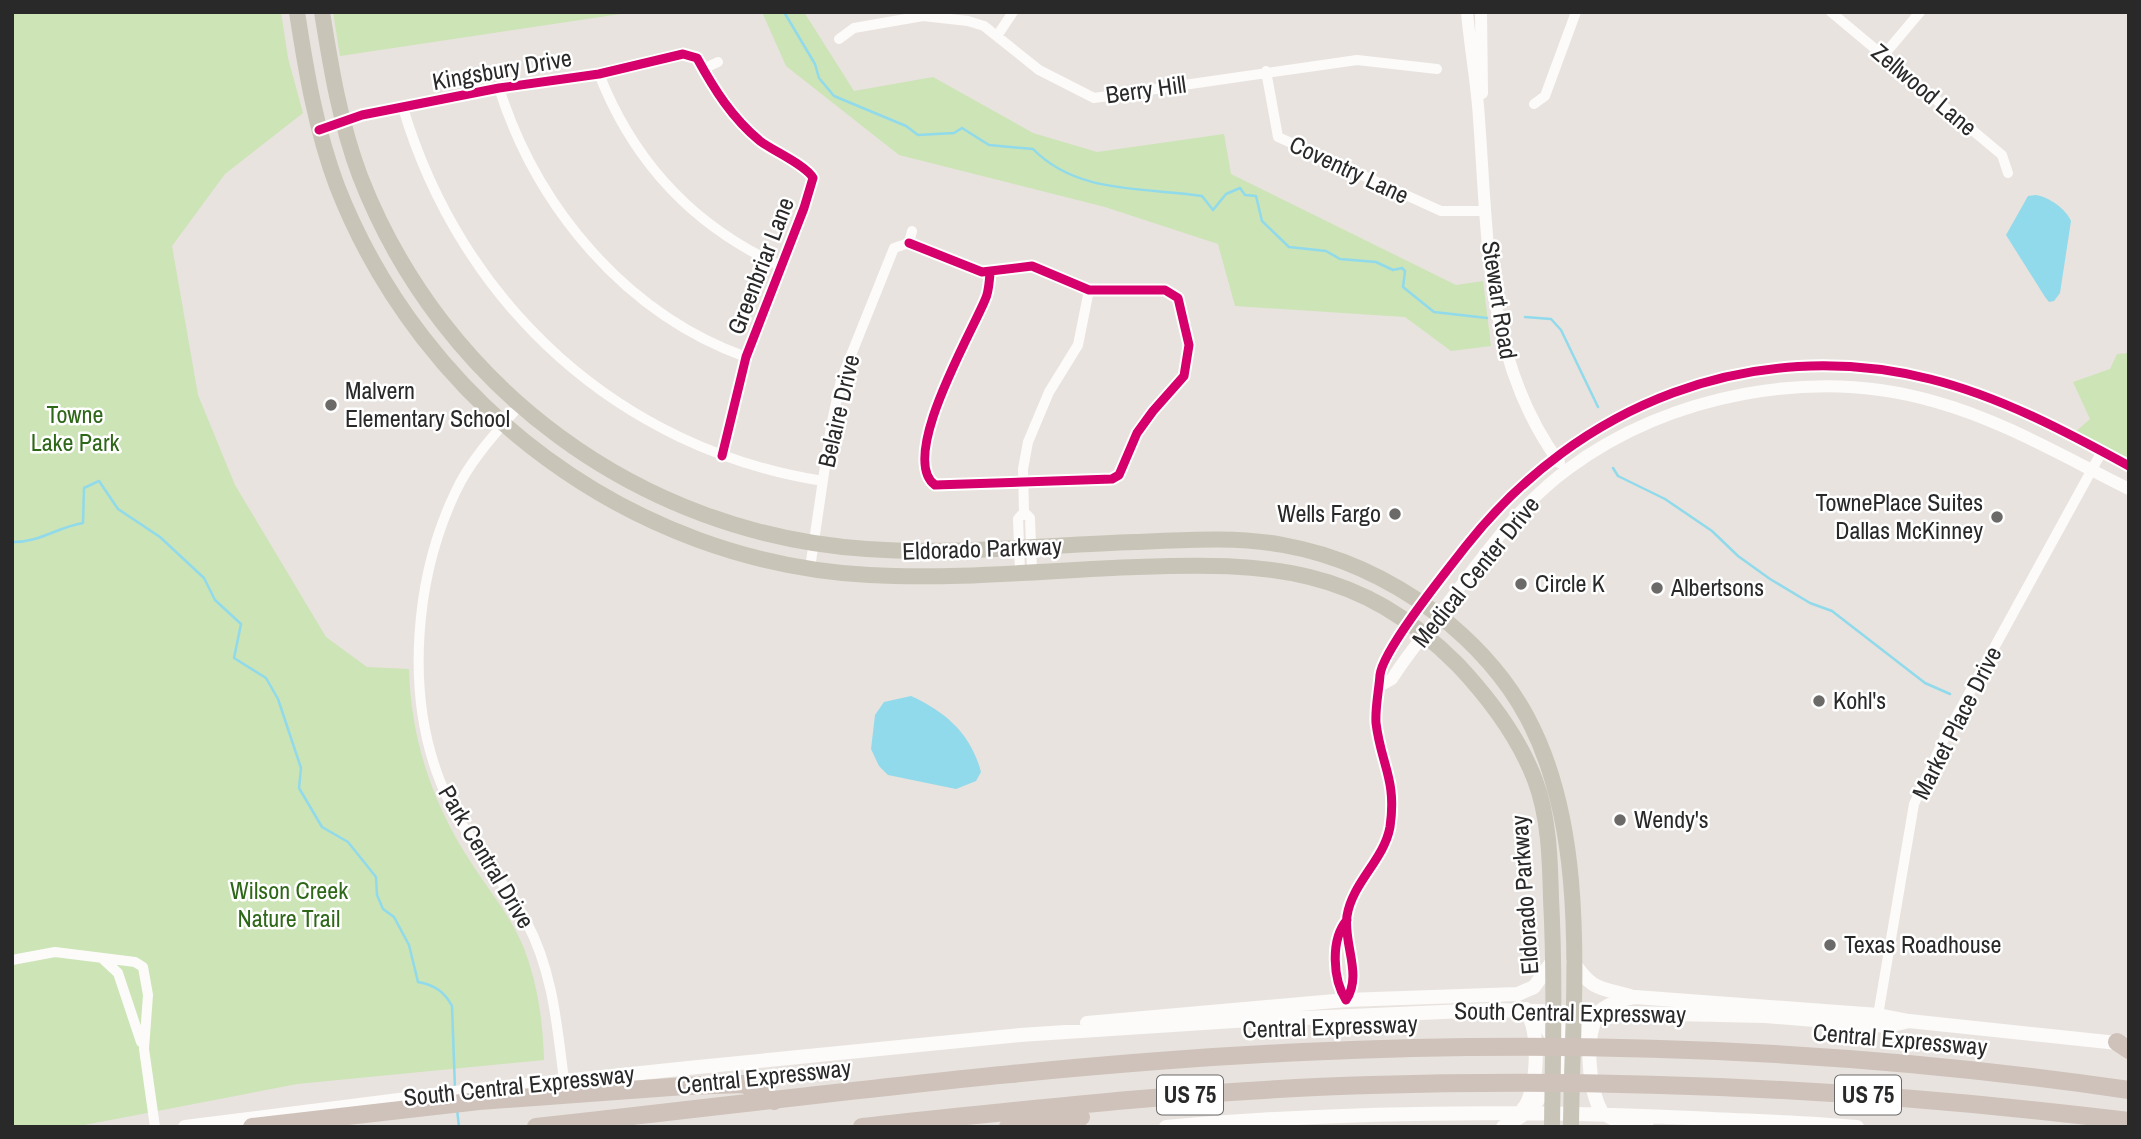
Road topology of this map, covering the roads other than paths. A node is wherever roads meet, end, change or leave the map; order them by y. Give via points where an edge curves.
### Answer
1 (297, 12) edge
2 (322, 12) edge
3 (1013, 12) edge
4 (1467, 12) edge
5 (1481, 12) edge
6 (1576, 12) edge
7 (1831, 12) edge
8 (1920, 12) edge
9 (996, 36) junction
10 (839, 39) dead end
11 (694, 55) joint
12 (1883, 56) junction
13 (718, 62) dead end
14 (703, 69) junction
15 (1437, 69) dead end
16 (1266, 71) junction
17 (599, 74) junction
18 (499, 88) junction
19 (1534, 104) dead end
20 (403, 108) junction
21 (1479, 114) junction
22 (342, 120) junction
23 (319, 130) junction
24 (2008, 173) dead end
25 (1485, 211) junction
26 (912, 230) dead end
27 (909, 243) junction
28 (781, 266) junction
29 (990, 274) junction
30 (1089, 290) junction
31 (746, 357) junction
32 (1784, 369) junction
33 (1787, 389) junction
34 (519, 406) junction
35 (503, 425) junction
36 (2101, 453) junction
37 (722, 456) junction
38 (1554, 456) junction
39 (2129, 466) edge
40 (1565, 471) junction
41 (2092, 471) junction
42 (823, 481) junction
43 (1023, 484) junction
44 (2129, 489) edge
45 (687, 510) junction
46 (1482, 526) junction
47 (676, 532) junction
48 (1186, 539) junction
49 (1496, 540) junction
50 (814, 544) junction
51 (1285, 545) junction
52 (1026, 546) junction
53 (1196, 564) junction
54 (810, 568) junction
55 (1026, 571) junction
56 (1422, 603) junction
57 (1439, 616) junction
58 (1409, 624) junction
59 (1423, 635) junction
60 (1381, 685) junction
61 (1490, 704) junction
62 (1558, 802) junction
63 (1542, 807) junction
64 (1570, 876) junction
65 (103, 959) junction
66 (1554, 959) junction
67 (12, 960) edge
68 (1573, 962) junction
69 (1482, 998) junction
70 (1635, 998) junction
71 (1346, 1000) junction
72 (1518, 1005) junction
73 (1597, 1014) junction
74 (1878, 1015) junction
75 (1909, 1021) junction
76 (1020, 1035) junction
77 (2125, 1045) edge
78 (144, 1049) junction
79 (1564, 1050) junction
80 (564, 1080) junction
81 (2129, 1090) edge
82 (479, 1095) junction
83 (1195, 1095) junction
84 (440, 1100) junction
85 (774, 1101) junction
86 (1516, 1119) junction
87 (2129, 1121) edge
88 (1616, 1122) edge
89 (1552, 1123) edge
90 (1571, 1123) edge
91 (155, 1127) edge
92 (185, 1127) edge
93 (252, 1127) edge
94 (536, 1127) edge
95 (862, 1127) edge
96 (1008, 1127) edge
97 (1167, 1127) edge
98 (1503, 1127) edge
99 (1647, 1127) edge
100 (1857, 1127) edge

1 - 23 main road, Eldorado Parkway
2 - 22 main road, Eldorado Parkway
3 - 9 street
4 - 21 street, Stewart Road
5 - 21 street, Stewart Road
6 - 19 street via 1545,96
7 - 12 street, Zellwood Lane
8 - 12 street
9 - 10 street, Berry Hill via 984,26 923,16 854,28
9 - 16 street, Berry Hill via 1039,70 1094,98
11 - 14 street, Greenbriar Lane
11 - 17 street, Kingsbury Drive via 645,61
12 - 24 street, Zellwood Lane via 2002,155
13 - 14 street
14 - 28 street, Greenbriar Lane via 740,122 760,141 812,174 811,190
15 - 16 street, Berry Hill via 1357,60
16 - 25 street, Coventry Lane via 1278,137 1441,211
17 - 18 street, Kingsbury Drive
17 - 28 street via 626,134 669,190 723,236
18 - 20 street, Kingsbury Drive
18 - 31 street via 520,145 541,184 590,250 651,306 687,330
20 - 22 street, Kingsbury Drive
20 - 37 street via 447,219 531,330 614,400 679,438
21 - 25 street, Stewart Road
22 - 23 street, Kingsbury Drive
22 - 34 main road, Eldorado Parkway via 377,216 416,286 468,355
23 - 35 main road, Eldorado Parkway via 348,211 384,282 445,368
25 - 38 street, Stewart Road via 1503,348 1530,419
26 - 27 street
27 - 29 street
27 - 42 street, Belaire Drive via 894,247 856,336 836,403
28 - 31 street, Greenbriar Lane
29 - 30 street via 1032,266
29 - 43 street via 986,298 948,374 935,412 925,469 934,485
30 - 43 street via 1078,345 1037,416 1028,442
30 - 43 street via 1172,293 1182,305 1189,345 1184,376 1137,433 1119,475
31 - 37 street, Greenbriar Lane
32 - 33 street
32 - 36 street, Medical Center Drive via 1863,368 1929,379 1986,397
32 - 38 street, Medical Center Drive via 1712,381 1656,398
33 - 40 street, Medical Center Drive via 1705,403 1656,421 1614,440
33 - 41 street, Medical Center Drive via 1851,388 1935,401 1998,425
34 - 35 street, Park Central Drive
34 - 45 main road, Eldorado Parkway via 578,452
35 - 47 main road, Eldorado Parkway via 587,488
35 - 80 street, Park Central Drive via 456,490 439,536 424,605 420,685 427,736 440,781 462,826 526,920 544,964
36 - 39 street, Medical Center Drive
36 - 41 street, Market Place Drive
37 - 42 street
38 - 40 street, Stewart Road
38 - 46 street, Medical Center Drive
40 - 49 street, Medical Center Drive via 1522,509
41 - 44 street, Medical Center Drive
41 - 74 street, Market Place Drive via 1944,739 1914,804
42 - 50 street, Belaire Drive
43 - 52 street via 1024,512 1030,518
45 - 47 main road
45 - 50 main road, Eldorado Parkway via 740,528
46 - 49 street
46 - 56 street, Medical Center Drive
47 - 54 main road, Eldorado Parkway via 740,554
48 - 51 main road, Eldorado Parkway
48 - 52 main road, Eldorado Parkway
48 - 53 main road
49 - 57 street, Medical Center Drive
50 - 52 main road, Eldorado Parkway via 886,550
50 - 54 street, Belaire Drive
51 - 53 main road via 1276,561 1236,557
51 - 56 main road, Eldorado Parkway via 1346,562 1391,582
52 - 55 street
53 - 55 main road, Eldorado Parkway
53 - 58 main road, Eldorado Parkway via 1266,568 1323,580
54 - 55 main road, Eldorado Parkway via 889,575
56 - 57 main road, Eldorado Parkway
56 - 58 street, Medical Center Drive
57 - 59 street, Medical Center Drive
57 - 62 main road, Eldorado Parkway via 1480,653 1522,708
58 - 59 main road, Eldorado Parkway
58 - 60 street, Medical Center Drive via 1388,655 1380,673
59 - 60 street, Medical Center Drive via 1392,679
59 - 61 main road, Eldorado Parkway via 1464,672
60 - 71 street, Medical Center Drive via 1375,709 1391,778 1391,816 1382,851 1339,929 1339,989
61 - 62 main road via 1514,725 1546,792
61 - 63 main road, Eldorado Parkway via 1526,760
62 - 64 main road, Eldorado Parkway
63 - 64 main road via 1554,812 1562,861
63 - 66 main road, Eldorado Parkway
64 - 68 main road, Eldorado Parkway
65 - 67 street via 55,952
65 - 78 street via 118,972
65 - 78 street via 143,967 148,995
66 - 69 main road via 1529,991
66 - 79 main road, Eldorado Parkway via 1555,1004
68 - 70 main road via 1596,988
68 - 79 main road, Eldorado Parkway
69 - 71 main road, South Central Expressway
69 - 72 main road
70 - 73 main road via 1613,1003
70 - 74 main road, South Central Expressway
71 - 76 main road, South Central Expressway via 1140,1017
72 - 79 main road via 1538,1019
72 - 86 main road via 1535,1029 1533,1090
73 - 79 main road
73 - 88 main road via 1591,1037 1591,1086
74 - 75 main road, South Central Expressway
75 - 76 main road, South Central Expressway via 1888,1026 1618,1011 1372,1013
75 - 77 main road, South Central Expressway
76 - 80 main road, South Central Expressway
78 - 91 street
79 - 86 main road via 1540,1099
79 - 88 main road via 1583,1094
79 - 89 main road, Eldorado Parkway via 1553,1091
79 - 90 main road, Eldorado Parkway
80 - 82 main road, South Central Expressway
81 - 85 highway, Central Expressway / US 75 via 1812,1056 1640,1048 1465,1047 1176,1060
82 - 84 highway
82 - 85 highway via 744,1084
83 - 87 highway, US 75 via 1369,1085 1656,1084 1904,1098
83 - 95 highway, US 75
83 - 96 highway via 1117,1112
84 - 92 main road, South Central Expressway
84 - 93 highway
85 - 94 highway, Central Expressway / US 75
86 - 98 main road
88 - 99 main road
97 - 100 main road via 1305,1117 1493,1113 1613,1114

